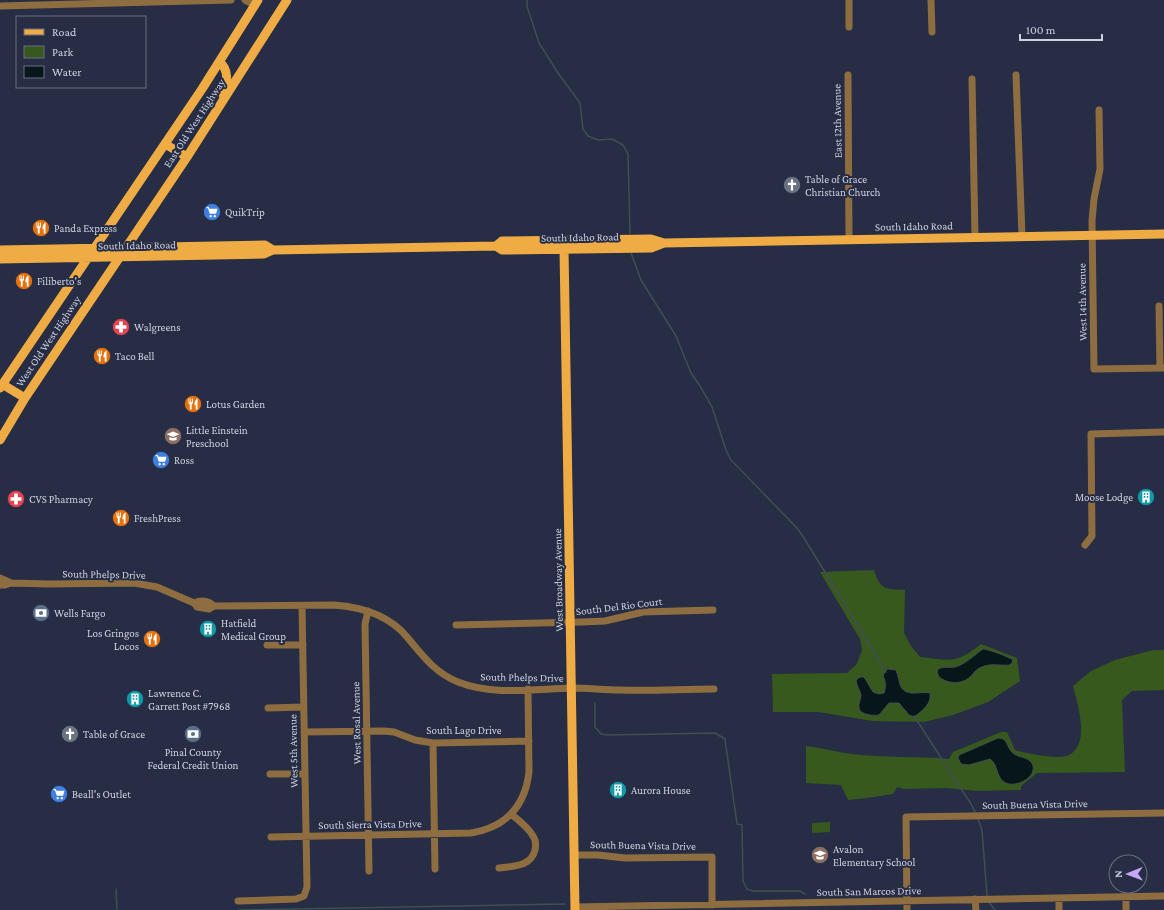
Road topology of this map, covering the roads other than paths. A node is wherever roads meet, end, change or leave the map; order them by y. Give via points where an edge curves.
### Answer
1 (231, 0) edge
2 (245, 0) edge
3 (287, 0) edge
4 (849, 0) edge
5 (931, 0) edge
6 (63, 2) edge
7 (257, 3) edge
8 (0, 6) edge
9 (849, 27) dead end
10 (932, 32) dead end
11 (219, 62) junction
12 (848, 75) dead end
13 (1016, 75) dead end
14 (972, 79) dead end
15 (217, 110) junction
16 (1099, 110) dead end
17 (165, 144) junction
18 (187, 157) junction
19 (1164, 234) edge
20 (1092, 235) junction
21 (1022, 236) junction
22 (975, 237) junction
23 (849, 239) junction
24 (629, 243) junction
25 (496, 246) junction
26 (94, 248) junction
27 (125, 248) junction
28 (0, 250) edge
29 (272, 250) junction
30 (564, 250) junction
31 (119, 257) junction
32 (88, 258) junction
33 (0, 259) edge
34 (1159, 306) dead end
35 (1162, 368) edge
36 (1, 386) edge
37 (25, 398) junction
38 (1164, 432) edge
39 (0, 440) edge
40 (1085, 545) dead end
41 (0, 578) edge
42 (11, 583) junction
43 (0, 585) edge
44 (302, 606) junction
45 (713, 610) dead end
46 (368, 611) junction
47 (570, 623) junction
48 (456, 625) dead end
49 (303, 644) junction
50 (267, 645) dead end
51 (572, 688) junction
52 (528, 689) junction
53 (714, 689) dead end
54 (303, 707) junction
55 (268, 708) dead end
56 (367, 731) junction
57 (304, 732) junction
58 (529, 741) junction
59 (433, 743) junction
60 (270, 774) dead end
61 (305, 774) junction
62 (1164, 813) edge
63 (511, 814) junction
64 (435, 834) junction
65 (368, 835) junction
66 (271, 837) dead end
67 (306, 837) junction
68 (574, 855) junction
69 (499, 868) dead end
70 (436, 869) dead end
71 (369, 871) dead end
72 (1164, 896) edge
73 (1126, 897) junction
74 (1059, 898) junction
75 (976, 899) junction
76 (238, 901) dead end
77 (906, 901) junction
78 (846, 902) junction
79 (712, 905) junction
80 (777, 907) edge
81 (575, 908) edge
82 (846, 910) edge
83 (907, 910) edge
84 (976, 910) edge
85 (1059, 910) edge
86 (1126, 910) edge

1 - 6 street
2 - 7 street
3 - 15 main road, East Old West Highway
4 - 9 street
5 - 10 street
6 - 8 street
7 - 11 main road, East Old West Highway
11 - 15 main road via 225,68 227,82
11 - 17 main road, East Old West Highway
12 - 23 street, East 12th Avenue
13 - 21 street
14 - 22 street
15 - 18 main road, East Old West Highway
16 - 20 street, West 14th Avenue via 1100,169 1093,206
17 - 18 main road
17 - 26 main road, East Old West Highway
18 - 27 main road, East Old West Highway
19 - 20 main road, South Idaho Road
20 - 21 main road, South Idaho Road
20 - 35 street, West 14th Avenue via 1094,370
21 - 22 main road, South Idaho Road
22 - 23 main road, South Idaho Road
23 - 24 main road, South Idaho Road via 664,242 651,248
24 - 25 main road, South Idaho Road via 502,241
24 - 30 main road, South Idaho Road
25 - 29 main road, South Idaho Road
25 - 30 main road, South Idaho Road via 502,250
26 - 27 main road, South Idaho Road
26 - 28 main road, South Idaho Road
26 - 32 main road, West Old West Highway
27 - 29 main road, South Idaho Road via 265,246
27 - 31 main road, East Old West Highway
29 - 31 main road, South Idaho Road via 264,254
30 - 47 main road, West Broadway Avenue
31 - 32 main road, South Idaho Road
31 - 37 main road, West Old West Highway
32 - 33 main road, South Idaho Road
32 - 36 main road, West Old West Highway
34 - 35 street
36 - 37 main road
37 - 39 main road, West Old West Highway
38 - 40 street via 1091,434 1092,536
41 - 42 street, South Phelps Drive
42 - 43 street, South Phelps Drive
42 - 44 street, South Phelps Drive via 134,582 150,585 194,603 197,607 209,609 214,606
44 - 46 street, South Phelps Drive via 334,604
44 - 49 street, West 5th Avenue
45 - 47 street, South Del Rio Court via 643,612 605,621
46 - 52 street, South Phelps Drive via 391,623 406,636 428,663 451,680 486,690
46 - 56 street, West Rosal Avenue via 365,624
47 - 48 street, South Del Rio Court
47 - 51 main road, West Broadway Avenue
49 - 50 street
49 - 54 street, West 5th Avenue
51 - 52 street, South Phelps Drive
51 - 53 street, South Phelps Drive
51 - 68 main road, West Broadway Avenue
52 - 58 street, South Sierra Vista Drive
54 - 55 street
54 - 57 street, West 5th Avenue
56 - 57 street, South Lago Drive
56 - 59 street, South Lago Drive via 394,732 414,740
56 - 65 street, West Rosal Avenue
57 - 61 street, West 5th Avenue
58 - 59 street, South Lago Drive
58 - 63 street, South Sierra Vista Drive via 528,784 518,806
59 - 64 street
60 - 61 street
61 - 67 street, West 5th Avenue
62 - 77 street, South Buena Vista Drive via 906,817
63 - 64 street, South Sierra Vista Drive via 484,831
63 - 69 street via 531,832 536,848 525,864
64 - 65 street, South Sierra Vista Drive
64 - 70 street
65 - 67 street, South Sierra Vista Drive
65 - 71 street, West Rosal Avenue
66 - 67 street, South Sierra Vista Drive
67 - 76 street, West 5th Avenue via 307,887 304,896 296,900
68 - 79 street, South Buena Vista Drive via 626,858 712,857
68 - 81 main road, West Broadway Avenue
72 - 73 street, South San Marcos Drive
73 - 74 street, South San Marcos Drive
73 - 86 street
74 - 75 street, South San Marcos Drive
74 - 85 street
75 - 77 street, South San Marcos Drive
75 - 84 street
77 - 78 street, South San Marcos Drive
77 - 83 street
78 - 80 street, South San Marcos Drive
78 - 82 street
79 - 80 street, South San Marcos Drive
79 - 81 street, South San Marcos Drive

